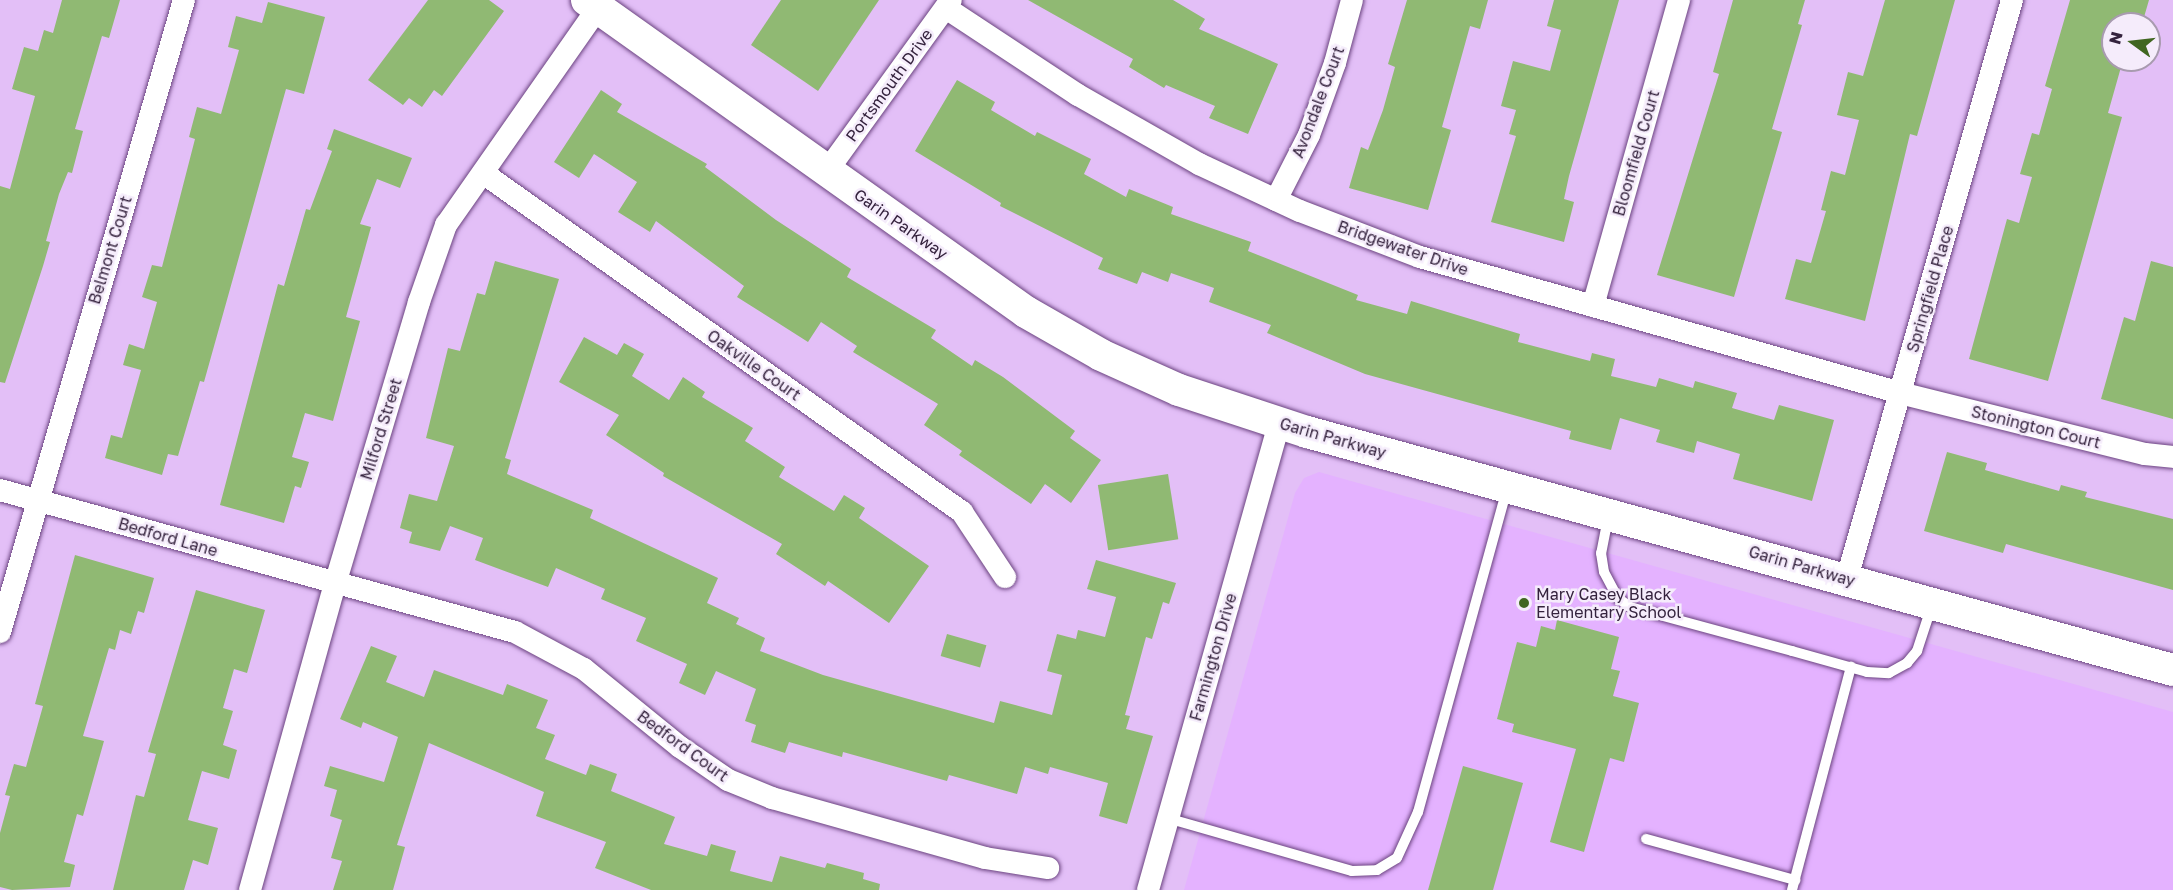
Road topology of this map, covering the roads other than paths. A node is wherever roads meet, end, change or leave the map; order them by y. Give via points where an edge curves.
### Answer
1 (184, 0) edge
2 (1352, 0) edge
3 (1679, 0) edge
4 (2012, 0) edge
5 (592, 4) edge
6 (948, 4) edge
7 (827, 171) junction
8 (483, 173) junction
9 (1276, 200) junction
10 (1593, 306) junction
11 (1900, 393) junction
12 (1279, 423) junction
13 (2173, 457) edge
14 (1508, 488) junction
15 (0, 490) edge
16 (36, 500) junction
17 (1610, 512) junction
18 (1005, 577) dead end
19 (1847, 578) junction
20 (335, 584) junction
21 (1933, 602) junction
22 (0, 632) edge
23 (1851, 667) junction
24 (2173, 670) edge
25 (1167, 818) junction
26 (1646, 839) dead end
27 (1048, 868) dead end
28 (1793, 885) edge
29 (250, 890) edge
30 (1148, 890) edge

1 - 16 street, Belmont Court
2 - 9 street, Avondale Court via 1335,63 1312,125
3 - 10 street, Bloomfield Court
4 - 11 street, Springfield Place
5 - 7 street, Garin Parkway
5 - 8 street, Milford Street
6 - 7 street, Portsmouth Drive
6 - 9 street, Bridgewater Drive via 1078,95 1199,164
7 - 12 street, Garin Parkway via 1026,312 1101,355 1179,390
8 - 18 street, Oakville Court via 962,512
8 - 20 street, Milford Street via 446,225 419,302
9 - 10 street, Bridgewater Drive via 1420,257
10 - 11 street, Bridgewater Drive
11 - 13 street, Stonington Court via 2145,454
11 - 19 street, Springfield Place
12 - 14 street, Garin Parkway
12 - 25 street, Farmington Drive
14 - 17 street, Garin Parkway
14 - 25 lane via 1418,812 1397,858 1377,870 1352,871
15 - 16 street, Bedford Lane
16 - 20 street, Bedford Lane
16 - 22 street, Belmont Court
17 - 19 street, Garin Parkway
17 - 23 lane via 1600,554 1604,572 1618,598 1630,607
19 - 21 street, Garin Parkway
20 - 27 street, Bedford Court via 515,632 555,651 584,669 718,774 772,798 985,858
20 - 29 street, Milford Street
21 - 23 lane via 1917,651 1907,663 1889,673
21 - 24 street, Garin Parkway
23 - 28 lane
25 - 30 street, Farmington Drive
26 - 28 lane

